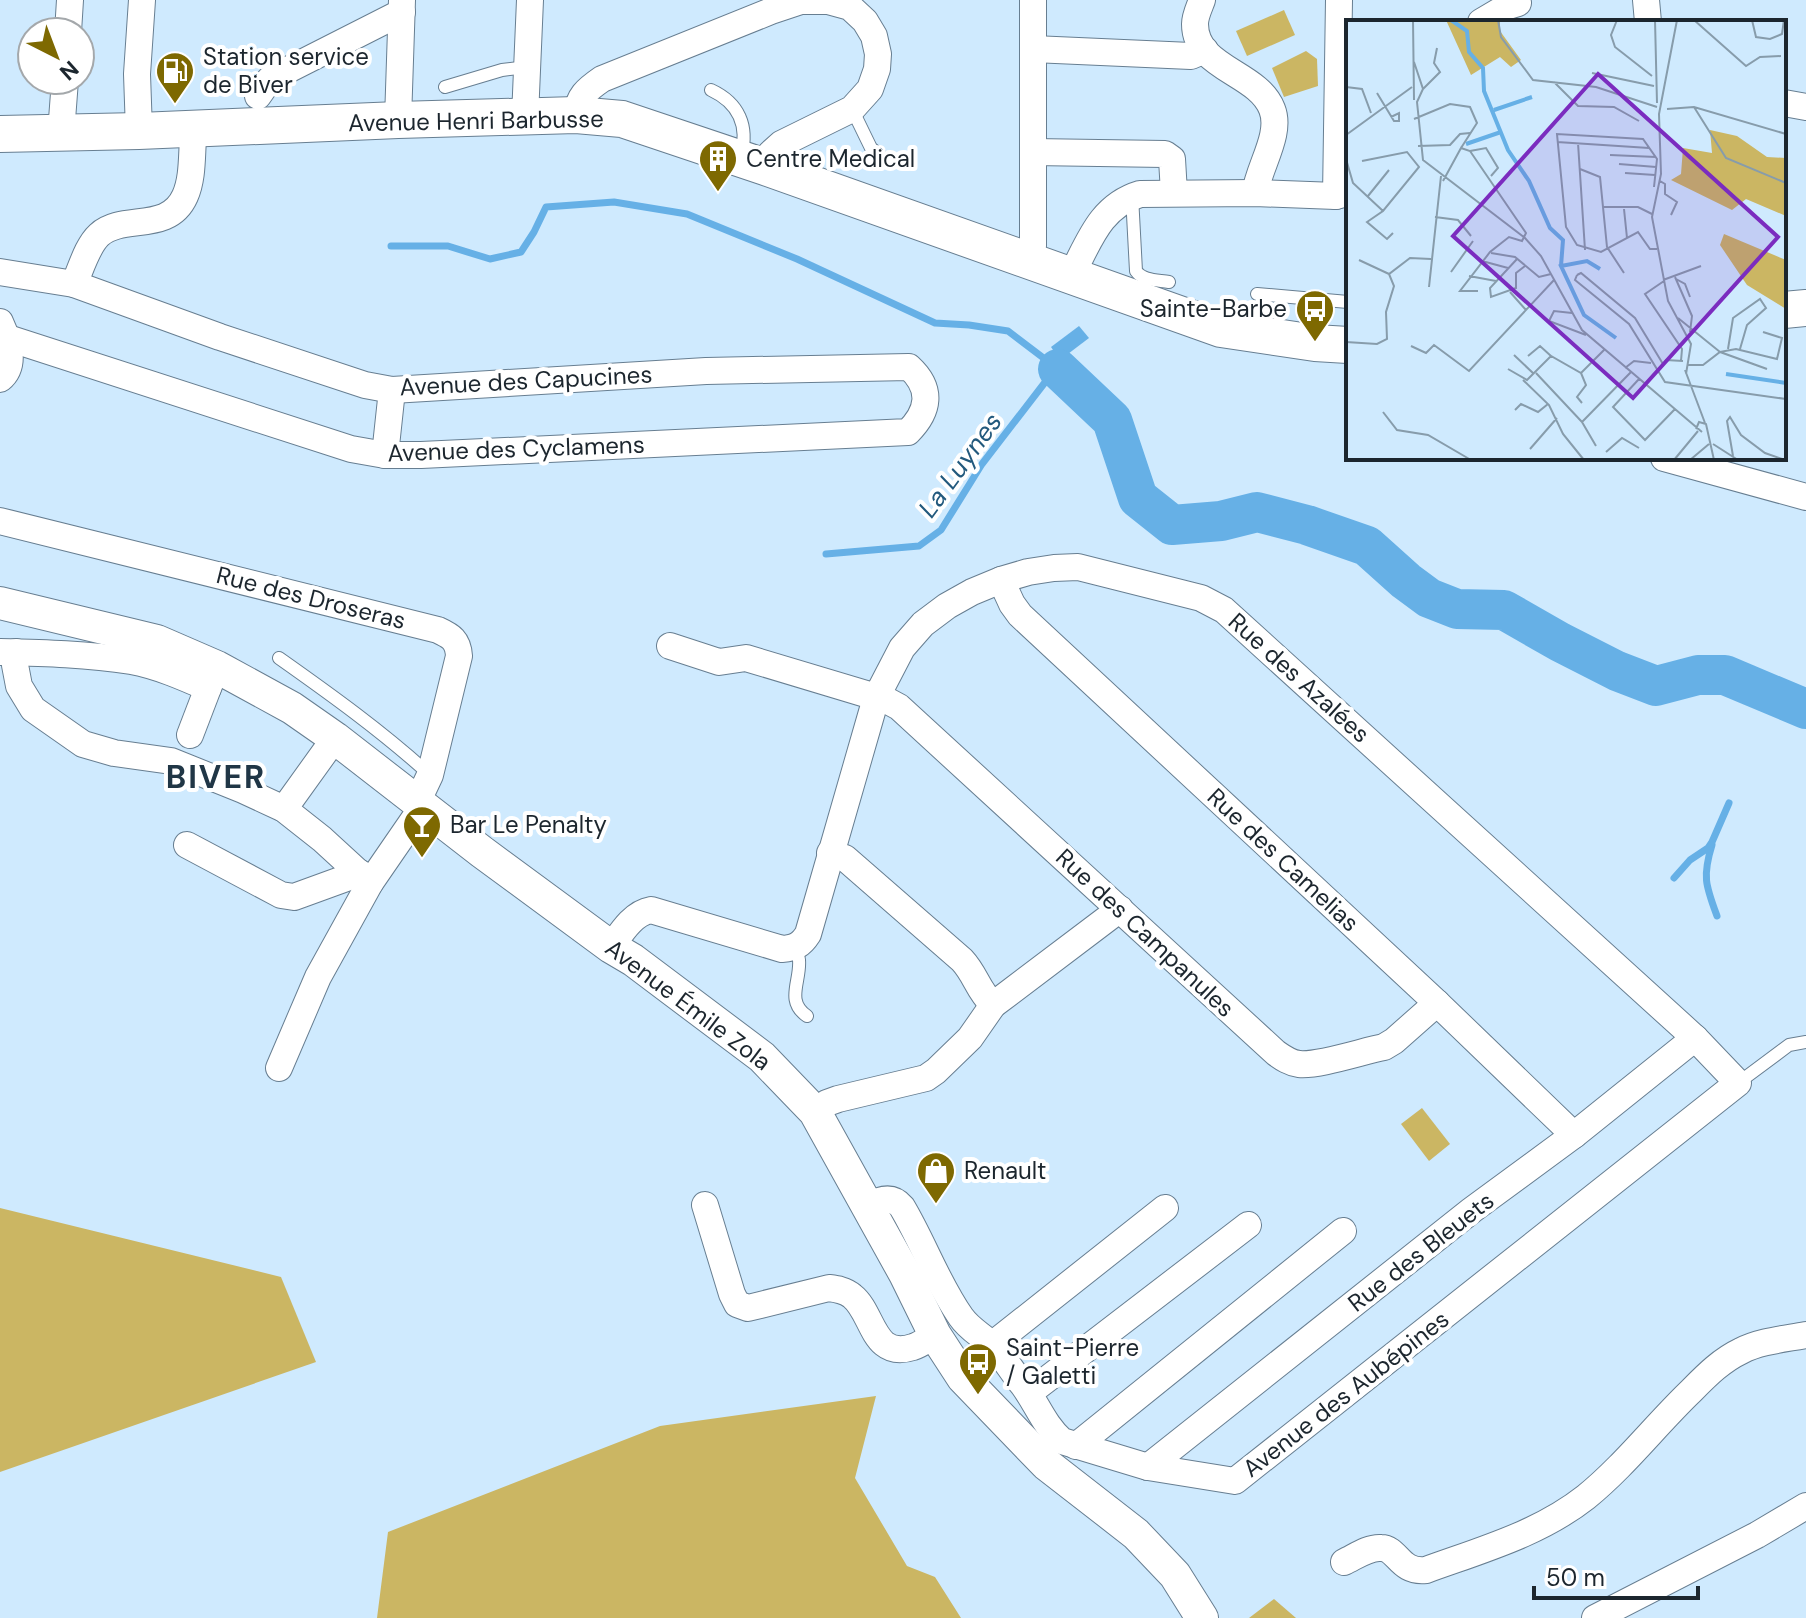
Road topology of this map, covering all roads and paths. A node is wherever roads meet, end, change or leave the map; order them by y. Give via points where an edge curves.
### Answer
1 (142, 0) edge
2 (530, 0) edge
3 (1033, 0) edge
4 (1202, 0) edge
5 (1339, 0) edge
6 (1646, 0) edge
7 (402, 6) edge
8 (1518, 8) edge
9 (1484, 20) edge
10 (1648, 20) edge
11 (1033, 49) junction
12 (1205, 50) junction
13 (527, 67) junction
14 (445, 87) dead end
15 (711, 90) dead end
16 (64, 96) edge
17 (258, 96) dead end
18 (1343, 98) edge
19 (1786, 103) edge
20 (1806, 107) edge
21 (852, 109) junction
22 (576, 115) junction
23 (525, 117) junction
24 (398, 120) junction
25 (194, 129) junction
26 (139, 131) junction
27 (61, 133) junction
28 (0, 134) edge
29 (1033, 152) junction
30 (883, 158) dead end
31 (752, 163) junction
32 (1174, 193) junction
33 (1255, 193) junction
34 (1342, 194) edge
35 (1132, 196) junction
36 (1026, 261) junction
37 (0, 272) edge
38 (1071, 276) junction
39 (1169, 282) dead end
40 (74, 284) junction
41 (1257, 294) dead end
42 (1346, 302) edge
43 (1806, 308) edge
44 (1786, 310) edge
45 (4, 330) edge
46 (1346, 345) edge
47 (0, 379) edge
48 (392, 390) junction
49 (925, 400) joint
50 (385, 455) junction
51 (1671, 460) edge
52 (1806, 497) edge
53 (0, 521) edge
54 (1001, 580) junction
55 (0, 603) edge
56 (670, 646) dead end
57 (8, 652) edge
58 (279, 658) dead end
59 (213, 677) junction
60 (876, 698) junction
61 (190, 735) dead end
62 (335, 738) junction
63 (423, 794) junction
64 (284, 809) junction
65 (187, 845) dead end
66 (830, 853) junction
67 (365, 878) junction
68 (1120, 909) junction
69 (611, 947) junction
70 (795, 947) junction
71 (1437, 1003) junction
72 (993, 1005) junction
73 (807, 1016) dead end
74 (1695, 1038) junction
75 (1806, 1042) edge
76 (279, 1068) dead end
77 (1738, 1083) junction
78 (815, 1112) junction
79 (1574, 1135) junction
80 (705, 1205) dead end
81 (868, 1206) junction
82 (1165, 1208) dead end
83 (1248, 1225) dead end
84 (1343, 1231) dead end
85 (935, 1335) junction
86 (1806, 1335) edge
87 (992, 1345) junction
88 (1029, 1393) junction
89 (1076, 1446) junction
90 (1148, 1467) junction
91 (1806, 1506) edge
92 (1344, 1562) dead end
93 (1196, 1617) edge
94 (1595, 1618) edge

1 - 26 street
2 - 13 street
3 - 11 street
4 - 12 street via 1195,25
5 - 18 street
6 - 10 street
7 - 17 street via 270,79
7 - 24 street
8 - 9 street via 1508,6
11 - 12 street via 1191,56
11 - 29 street
12 - 33 street via 1254,85 1272,109 1273,139
13 - 14 lane
13 - 23 street
15 - 31 lane via 737,111
16 - 27 street
18 - 34 street
19 - 20 street
21 - 22 street via 870,89 877,69 874,36 850,7 801,1 602,79 578,102
21 - 30 lane via 871,148
21 - 31 street
22 - 23 main road, Avenue Henri Barbusse
22 - 31 main road, Avenue Henri Barbusse via 652,127
23 - 24 main road, Avenue Henri Barbusse
24 - 25 main road, Avenue Henri Barbusse
25 - 26 main road, Avenue Henri Barbusse
25 - 40 street via 189,181 178,208 167,216 101,232
26 - 27 main road, Avenue Henri Barbusse
27 - 28 main road, Avenue Henri Barbusse
29 - 32 street via 1165,154 1172,159
29 - 36 street via 1033,246
31 - 36 main road, Avenue Henri Barbusse
32 - 33 street
32 - 35 street
33 - 34 street
35 - 38 street via 1102,218
35 - 39 lane via 1136,271 1144,278
36 - 38 main road, Avenue Henri Barbusse
37 - 40 street, Avenue des Capucines
38 - 46 main road, Avenue Henri Barbusse via 1221,329
40 - 48 street, Avenue des Capucines via 220,337
41 - 42 lane
43 - 44 main road
45 - 47 street, Avenue des Cyclamens via 10,363
45 - 50 street, Avenue des Cyclamens via 351,449
48 - 49 street, Avenue des Capucines via 706,371 909,367 922,379
48 - 50 street
49 - 50 street, Avenue des Cyclamens via 921,419 908,432
51 - 52 street
53 - 63 street, Rue des Droseras via 438,630 455,639 459,656
54 - 60 street, Rue des Azalées via 923,624 902,648
54 - 71 street, Rue des Camelias via 1020,615
54 - 74 street, Rue des Azalées via 1078,567 1201,598 1224,610
55 - 59 street, Avenue Émile Zola via 157,641
56 - 60 street, Rue des Campanules via 719,662 746,658
57 - 59 street via 133,661
57 - 64 street via 33,709 83,744 171,761
58 - 63 lane via 408,755
59 - 61 street
59 - 62 street, Avenue Émile Zola via 292,708
60 - 66 street, Rue des Azalées
60 - 68 street, Rue des Campanules via 899,707
62 - 63 street, Avenue Émile Zola
62 - 64 street
63 - 67 street
63 - 69 street, Avenue Émile Zola
64 - 67 street
65 - 67 street via 281,895 294,897
66 - 70 street, Rue des Azalées via 808,934
66 - 72 street via 845,858 962,960
67 - 76 street
68 - 71 street, Rue des Campanules via 1287,1061 1312,1063 1384,1047
68 - 72 street
69 - 70 street via 637,916 651,910 782,949
69 - 78 street, Avenue Émile Zola via 753,1051
70 - 73 lane via 795,999
71 - 79 street, Rue des Camelias
72 - 78 street via 970,1038 926,1078 838,1099
74 - 77 street, Rue des Azalées
74 - 79 street, Rue des Bleuets
75 - 77 lane via 1789,1045
77 - 90 street, Avenue des Aubépines via 1235,1481
78 - 81 street, Avenue Émile Zola
79 - 90 street, Rue des Bleuets
80 - 85 street via 737,1304 748,1308 840,1289 860,1303 879,1340 889,1347 913,1347
81 - 85 street, Avenue Émile Zola
81 - 87 street, Avenue des Aubépines via 888,1198 897,1201 961,1317
82 - 87 street
83 - 88 street
84 - 89 street
85 - 93 street, Avenue Émile Zola via 963,1378 1046,1464 1136,1534 1175,1575
86 - 92 street via 1761,1344 1725,1360 1609,1477 1556,1518 1528,1532 1426,1570 1407,1567 1380,1548
87 - 88 street, Avenue des Aubépines
88 - 89 street, Avenue des Aubépines via 1052,1432
89 - 90 street, Avenue des Aubépines
91 - 94 street

